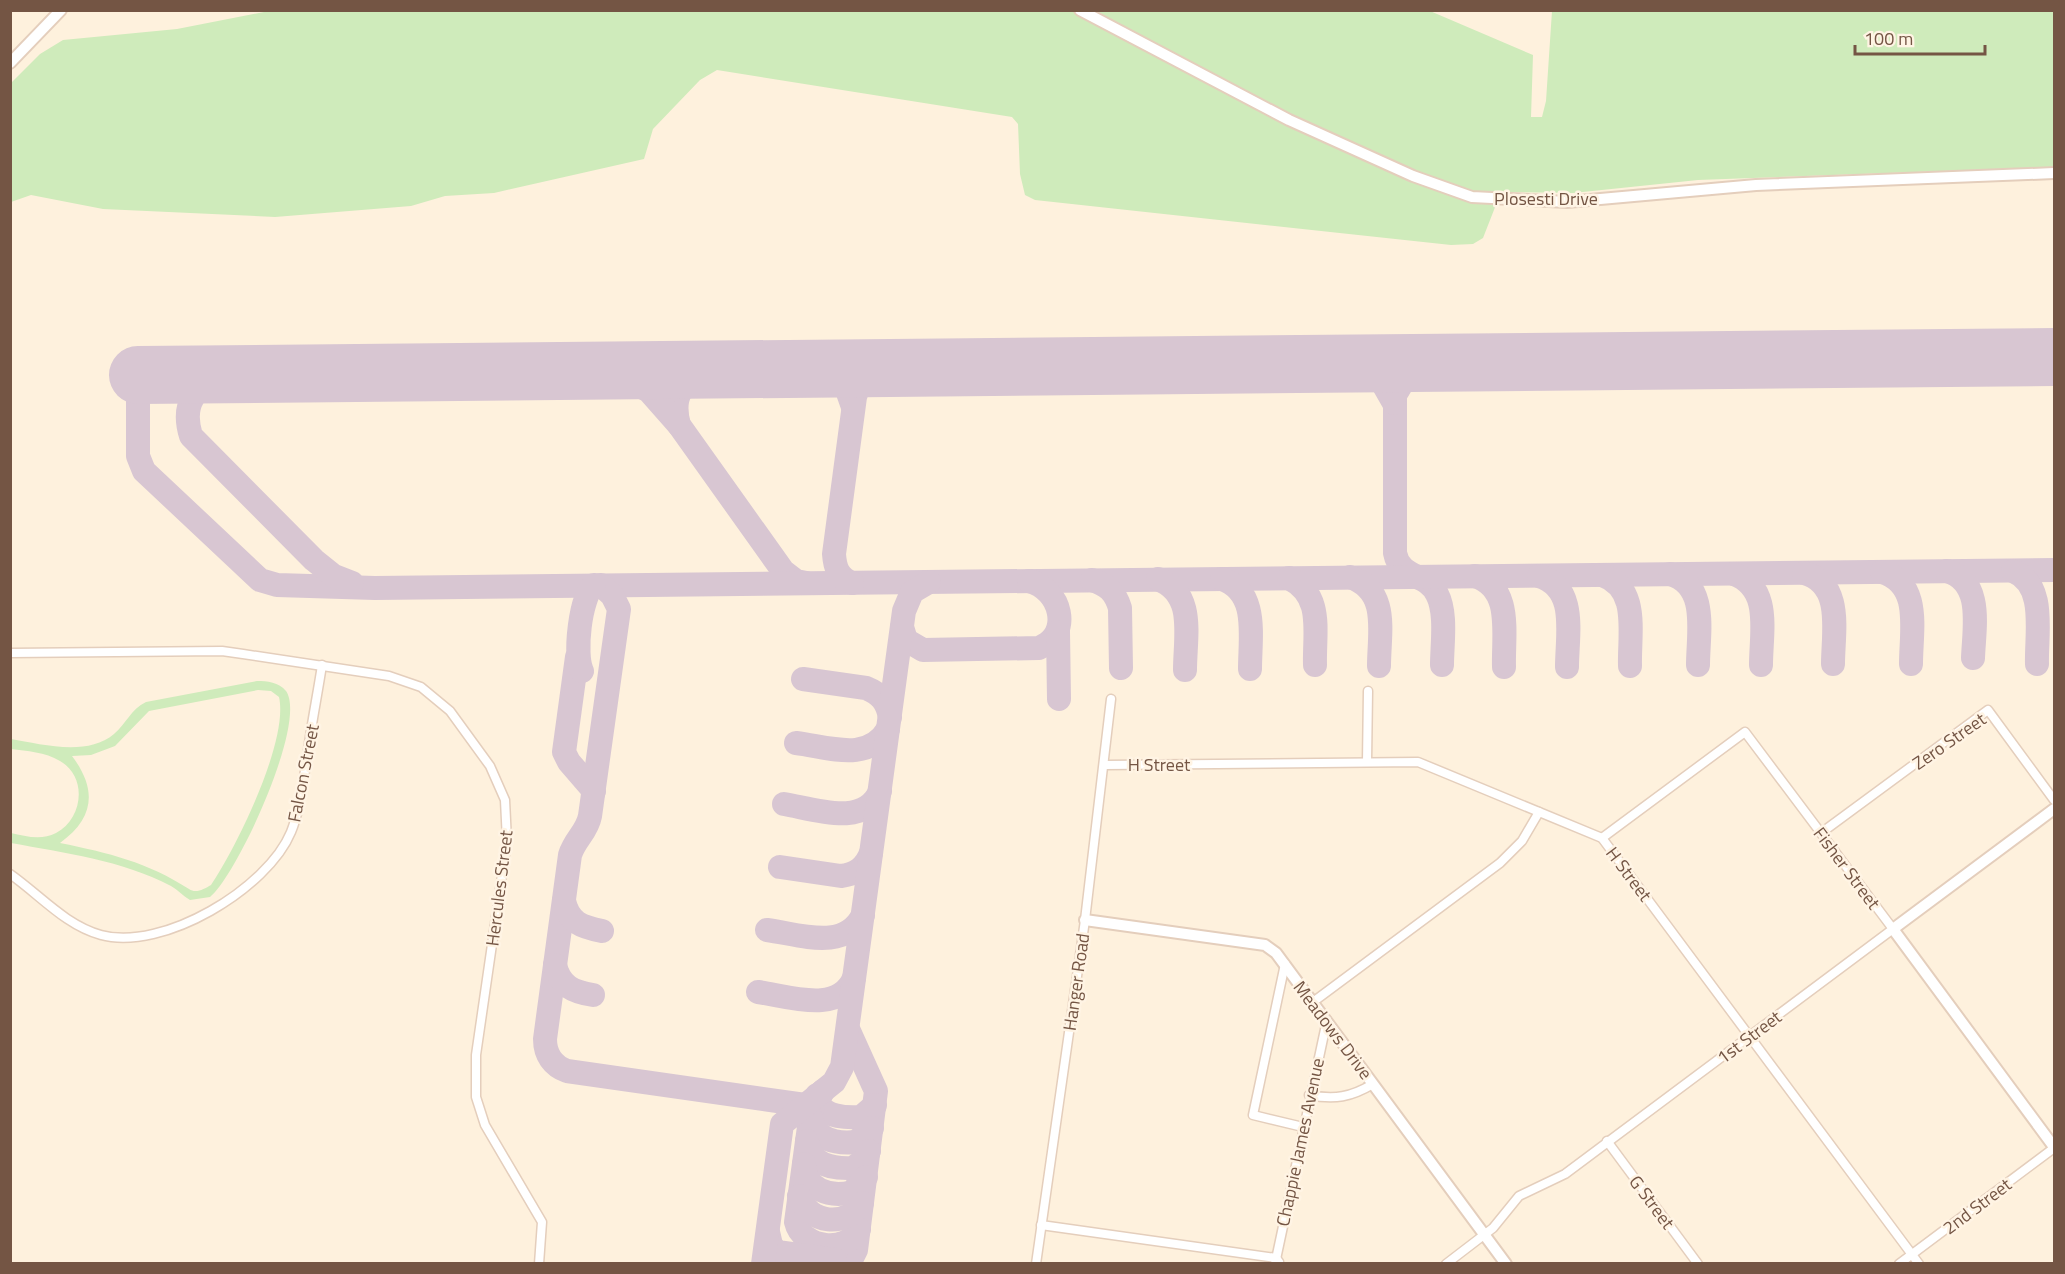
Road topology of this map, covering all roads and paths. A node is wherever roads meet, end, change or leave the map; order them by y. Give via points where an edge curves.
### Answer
1 (61, 10) edge
2 (1080, 10) edge
3 (10, 63) edge
4 (2055, 173) edge
5 (10, 653) edge
6 (322, 665) junction
7 (1368, 691) dead end
8 (1111, 699) dead end
9 (1367, 762) junction
10 (1105, 765) junction
11 (2055, 800) edge
12 (2055, 809) edge
13 (1539, 812) junction
14 (1821, 833) junction
15 (1602, 838) junction
16 (10, 874) edge
17 (1085, 920) junction
18 (1893, 929) junction
19 (1285, 964) junction
20 (1313, 1002) junction
21 (1327, 1020) junction
22 (1750, 1036) junction
23 (1373, 1084) junction
24 (1309, 1095) junction
25 (1303, 1127) junction
26 (1607, 1141) junction
27 (2055, 1147) edge
28 (1041, 1225) junction
29 (1485, 1235) junction
30 (1912, 1254) junction
31 (1277, 1262) edge
32 (539, 1263) edge
33 (1036, 1263) edge
34 (1446, 1263) edge
35 (1506, 1263) edge
36 (1698, 1263) edge
37 (1899, 1263) edge
38 (1920, 1263) edge

1 - 3 street
2 - 4 street, Plosesti Drive via 1289,120 1413,176 1473,197 1566,202 1756,185
5 - 6 street, Hercules Street via 222,651
6 - 16 street, Falcon Street via 303,786 291,833 267,867 221,903 168,929 139,937 114,937 70,921
6 - 32 street, Hercules Street via 389,676 421,687 450,711 499,783 507,815 507,841 475,1084 485,1125 542,1221
7 - 9 street
8 - 10 street, Hanger Road
9 - 10 street, H Street
9 - 13 street, H Street via 1418,762
10 - 17 street, Hanger Road
11 - 14 street, Zero Street via 1988,710
12 - 18 street, 1st Street
13 - 15 street, H Street
13 - 20 street via 1522,841 1500,863
14 - 15 street, Fisher Street via 1745,732
14 - 18 street, Fisher Street
15 - 22 street, H Street
17 - 19 street, Meadows Drive via 1265,945
17 - 28 street, Hanger Road
18 - 22 street, 1st Street
18 - 27 street, Fisher Street
19 - 20 street, Meadows Drive
19 - 25 street via 1253,1115
20 - 21 street, Meadows Drive
21 - 23 street, Meadows Drive
21 - 24 street, Chappie James Avenue
22 - 26 street, 1st Street
22 - 30 street, H Street
23 - 24 street via 1338,1099
23 - 29 street, Meadows Drive
24 - 25 street, Chappie James Avenue
25 - 31 street, Chappie James Avenue
26 - 29 street, 1st Street via 1556,1180 1519,1196 1504,1218
26 - 36 street, G Street
27 - 30 street, 2nd Street
28 - 31 street
28 - 33 street, Hanger Road
29 - 34 street, 1st Street
29 - 35 street, Meadows Drive
30 - 37 street, 2nd Street
30 - 38 street, H Street

